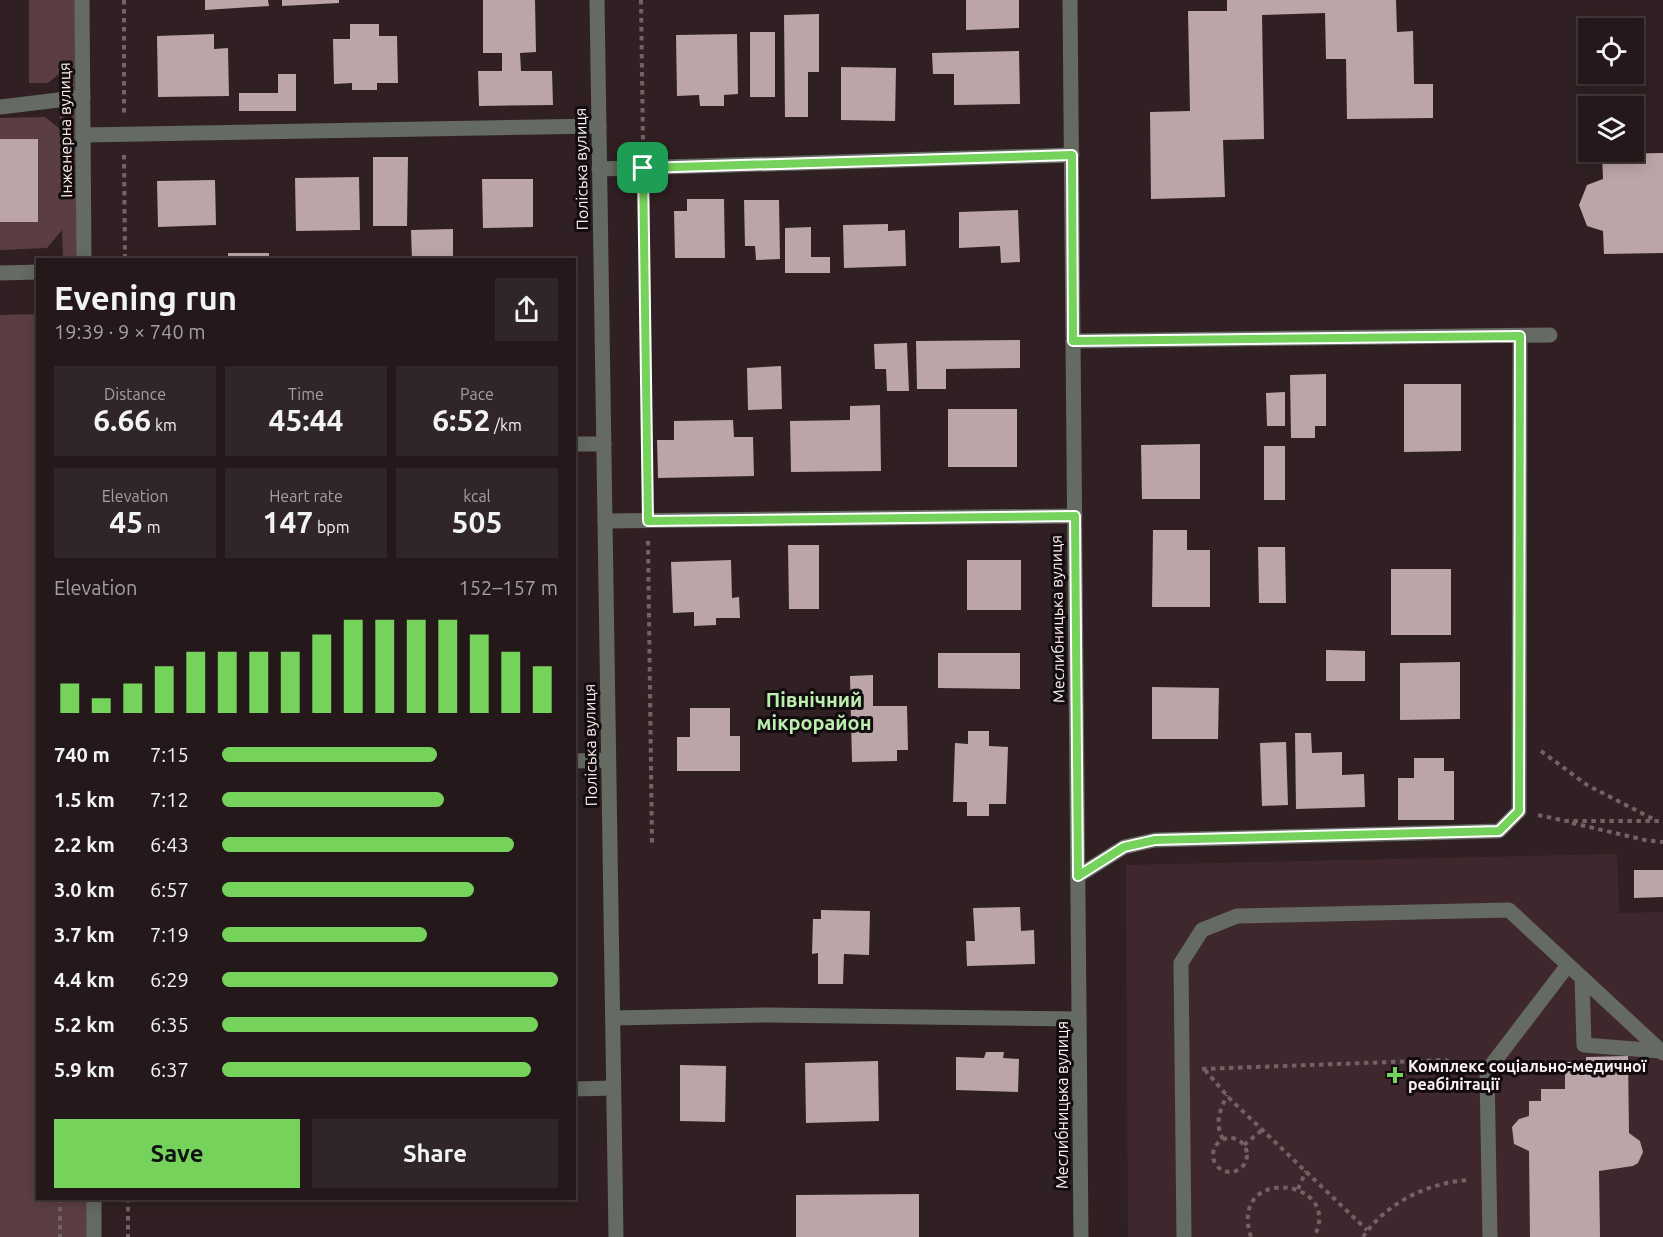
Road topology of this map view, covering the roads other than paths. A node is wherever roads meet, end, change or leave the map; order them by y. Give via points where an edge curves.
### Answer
1 (82, 0) edge
2 (597, 0) edge
3 (1070, 0) edge
4 (83, 97) junction
5 (0, 107) edge
6 (599, 126) junction
7 (83, 135) junction
8 (1072, 155) junction
9 (599, 169) junction
10 (84, 258) edge
11 (36, 272) edge
12 (0, 273) edge
13 (1550, 335) dead end
14 (1520, 336) junction
15 (1073, 341) junction
16 (576, 444) edge
17 (604, 444) junction
18 (1075, 516) junction
19 (605, 521) junction
20 (576, 760) edge
21 (608, 760) junction
22 (1078, 876) junction
23 (1568, 965) junction
24 (1582, 978) junction
25 (613, 1018) junction
26 (1079, 1019) junction
27 (1661, 1052) edge
28 (613, 1088) junction
29 (576, 1089) edge
30 (94, 1200) edge
31 (94, 1237) edge
32 (616, 1237) edge
33 (1081, 1237) edge
34 (1184, 1237) edge
35 (1490, 1237) edge

1 - 4 street, Інженерна вулиця
2 - 6 street, Поліська вулиця
3 - 8 street, Меслибницька вулиця
4 - 5 street
4 - 7 street, Інженерна вулиця
6 - 7 street
6 - 9 street, Поліська вулиця
7 - 10 street, Інженерна вулиця
8 - 9 street
8 - 15 street, Меслибницька вулиця
9 - 17 street, Поліська вулиця
11 - 12 street
13 - 14 street
14 - 15 street
14 - 22 street via 1519,811 1499,831 1155,840 1124,847
15 - 18 street, Меслибницька вулиця
16 - 17 street
17 - 19 street, Поліська вулиця
18 - 19 street
18 - 22 street, Меслибницька вулиця
19 - 21 street, Поліська вулиця
20 - 21 street
21 - 25 street, Поліська вулиця
22 - 26 street, Меслибницька вулиця
23 - 24 street
23 - 34 street via 1509,910 1237,916 1202,930 1182,963
23 - 35 street via 1487,1071
24 - 27 street
24 - 27 street via 1584,1045
25 - 26 street via 768,1015
25 - 28 street, Поліська вулиця
26 - 33 street, Меслибницька вулиця
28 - 29 street
28 - 32 street, Поліська вулиця
30 - 31 street

